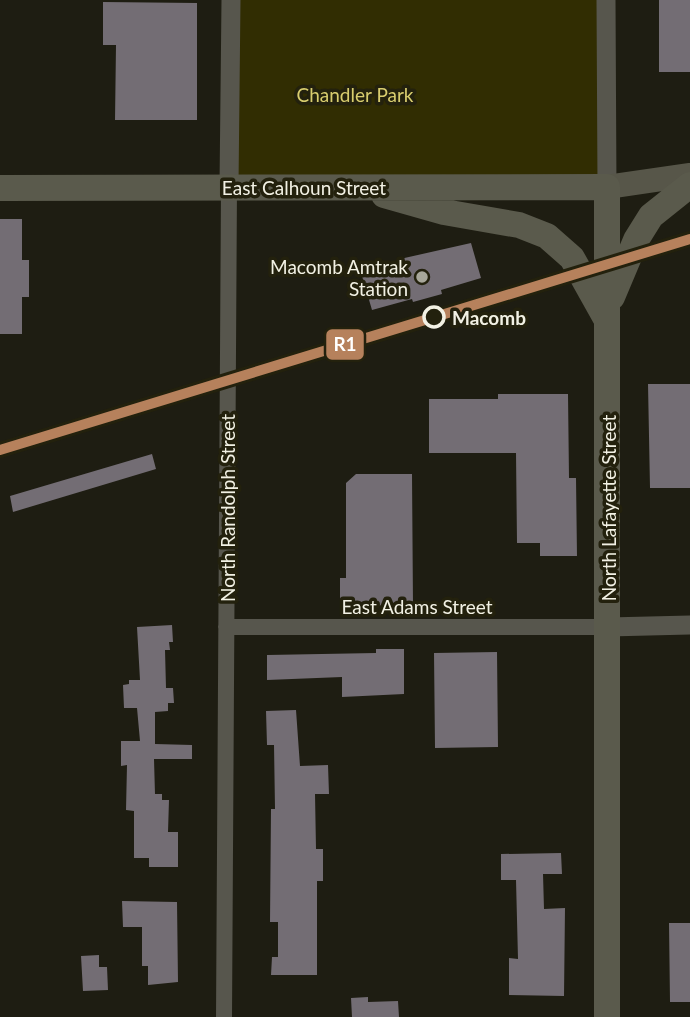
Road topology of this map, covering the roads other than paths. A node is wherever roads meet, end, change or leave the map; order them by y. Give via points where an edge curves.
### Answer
1 (231, 0) edge
2 (606, 0) edge
3 (690, 175) edge
4 (0, 181) edge
5 (690, 184) edge
6 (229, 186) junction
7 (607, 187) junction
8 (0, 188) edge
9 (37, 188) junction
10 (365, 190) junction
11 (607, 315) junction
12 (690, 625) edge
13 (226, 627) junction
14 (608, 627) junction
15 (223, 1017) edge
16 (607, 1017) edge

1 - 6 street, North Randolph Street
2 - 7 street, North Lafayette Street
3 - 7 main road
4 - 9 highway
5 - 11 highway via 651,216 636,240
6 - 9 highway, East Calhoun Street
6 - 10 highway, East Calhoun Street
6 - 13 street, North Randolph Street
7 - 10 highway, East Calhoun Street
7 - 11 highway, North Lafayette Street
8 - 9 highway, East Calhoun Street
10 - 11 highway via 444,212 519,225 547,236 572,258
11 - 14 highway, North Lafayette Street
12 - 14 street
13 - 14 street, East Adams Street
13 - 15 street, North Randolph Street
14 - 16 highway, North Lafayette Street

